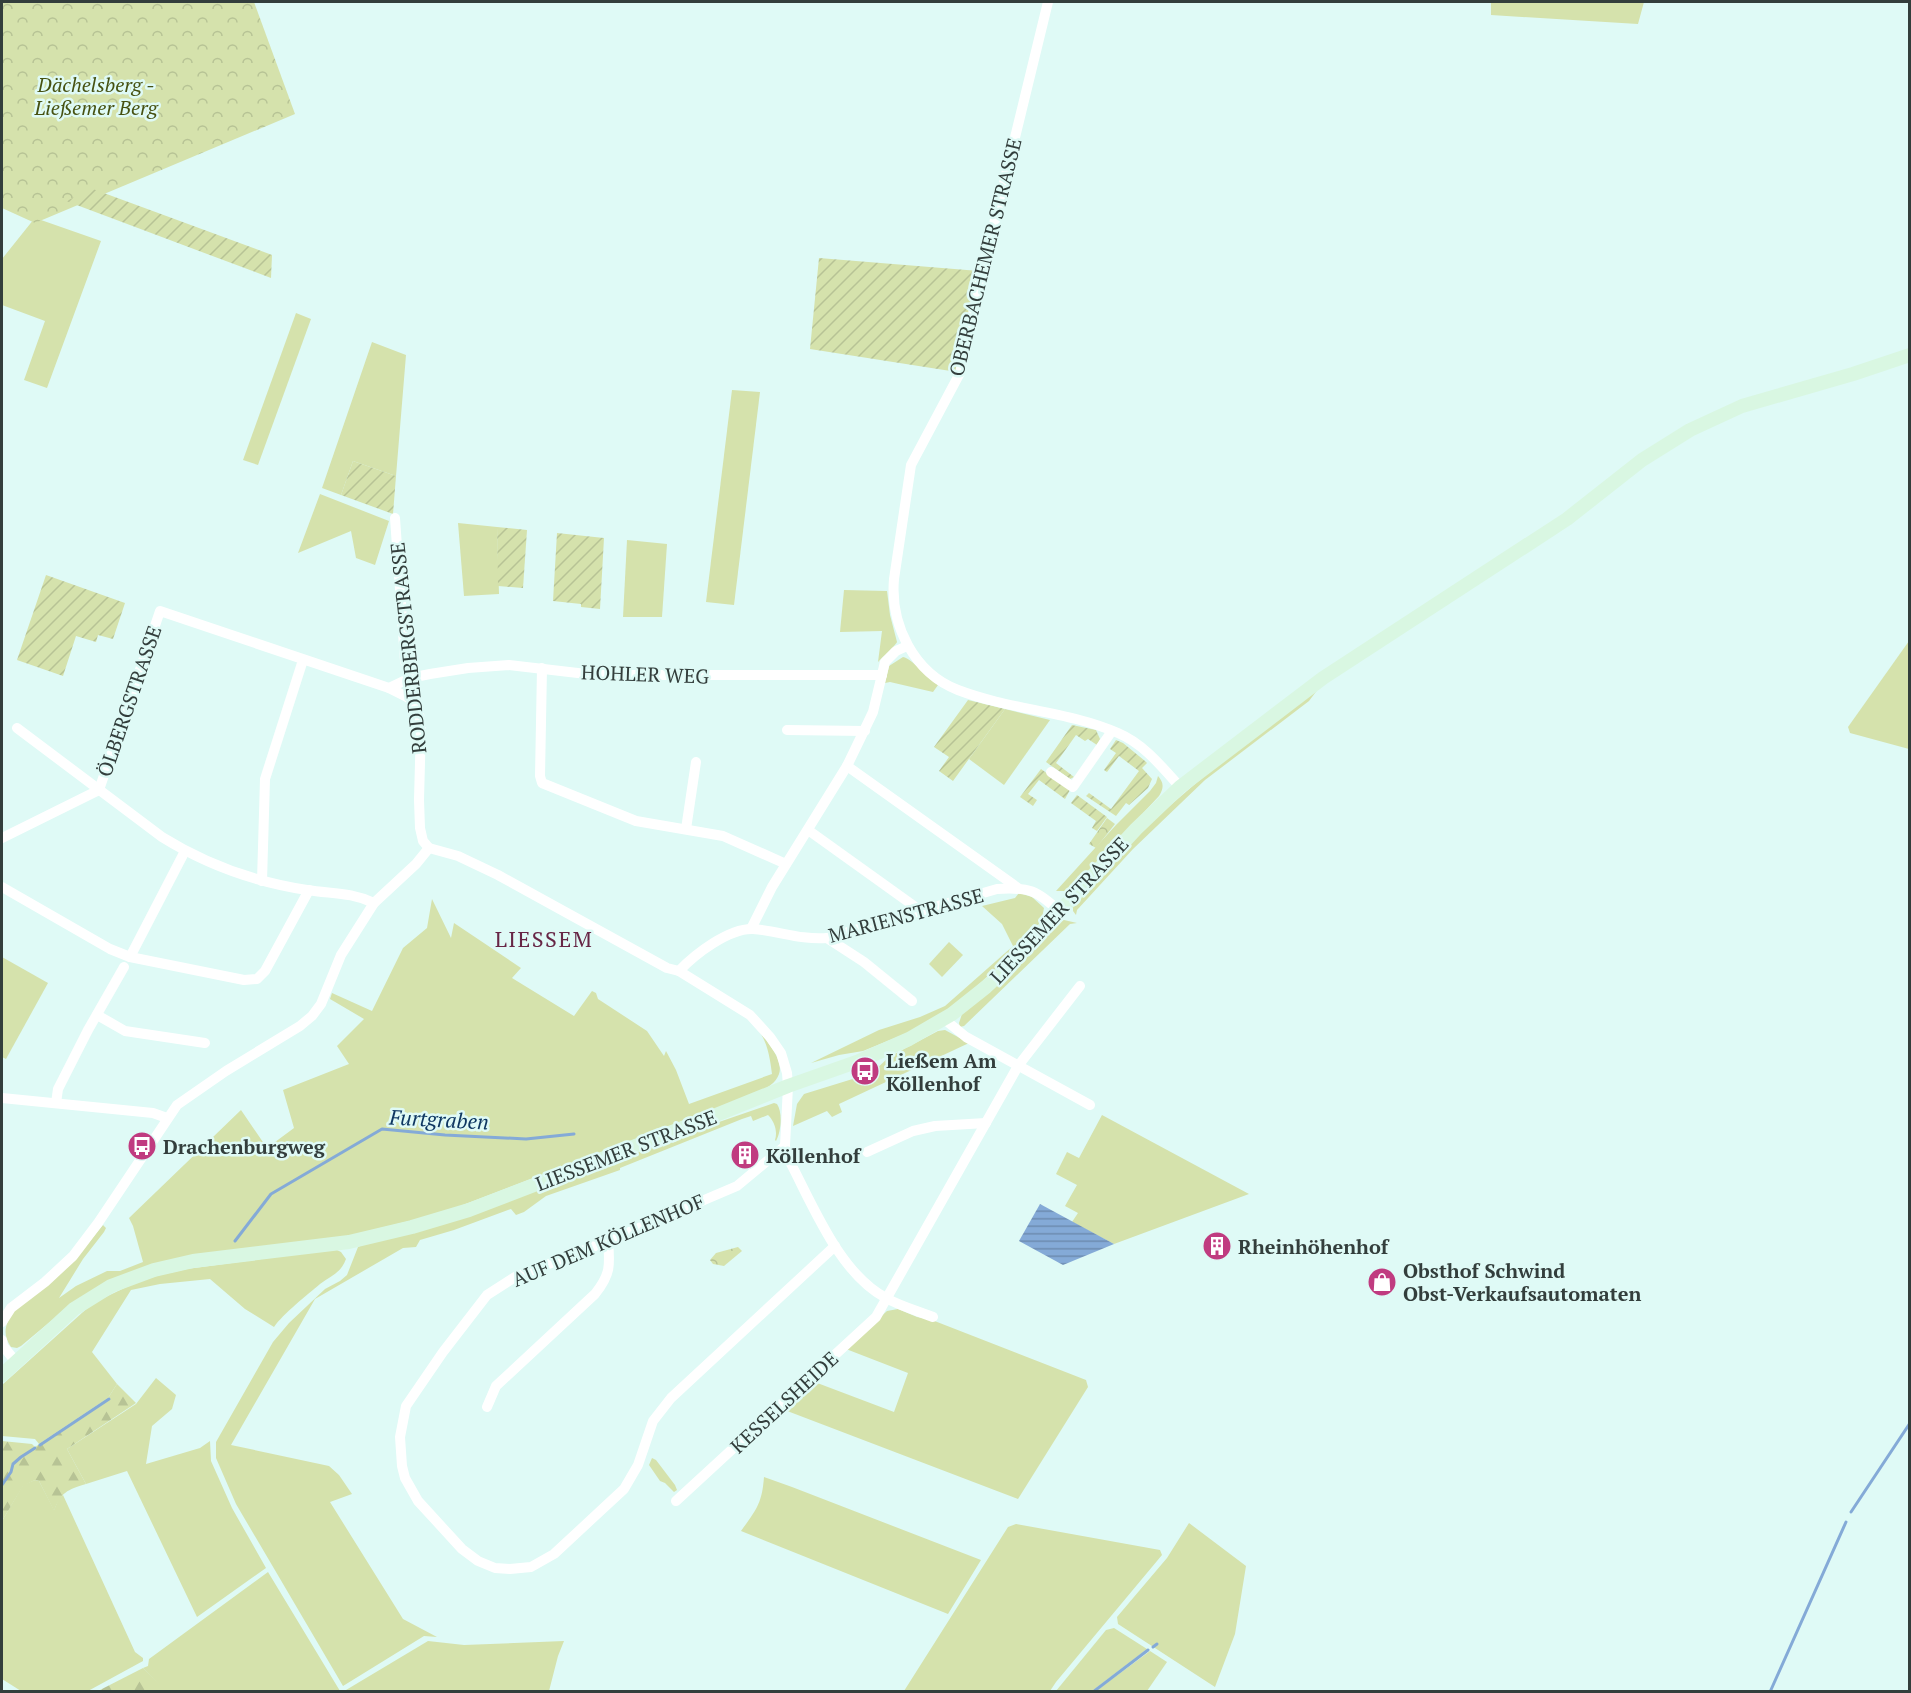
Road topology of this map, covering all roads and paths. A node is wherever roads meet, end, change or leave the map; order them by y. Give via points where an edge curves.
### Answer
1 (1048, 2) edge
2 (1910, 355) edge
3 (395, 518) dead end
4 (907, 646) junction
5 (303, 660) junction
6 (542, 668) junction
7 (882, 675) junction
8 (410, 678) junction
9 (389, 688) junction
10 (417, 705) junction
11 (17, 728) dead end
12 (787, 730) dead end
13 (865, 731) junction
14 (1112, 731) junction
15 (696, 762) dead end
16 (847, 766) junction
17 (1051, 772) dead end
18 (1180, 787) junction
19 (99, 790) junction
20 (686, 829) junction
21 (808, 830) junction
22 (2, 838) edge
23 (429, 848) junction
24 (184, 851) junction
25 (786, 864) junction
26 (262, 881) junction
27 (2, 887) edge
28 (1018, 888) junction
29 (309, 890) junction
30 (374, 903) junction
31 (921, 911) junction
32 (1060, 912) junction
33 (752, 929) junction
34 (827, 938) junction
35 (127, 962) junction
36 (679, 971) junction
37 (1080, 986) dead end
38 (912, 1001) dead end
39 (97, 1015) junction
40 (944, 1019) junction
41 (205, 1043) dead end
42 (1018, 1066) junction
43 (788, 1086) junction
44 (2, 1098) edge
45 (56, 1103) junction
46 (1090, 1105) dead end
47 (167, 1118) junction
48 (986, 1123) junction
49 (785, 1146) junction
50 (867, 1152) dead end
51 (608, 1241) junction
52 (835, 1246) junction
53 (886, 1299) junction
54 (933, 1317) dead end
55 (2, 1322) edge
56 (2, 1340) edge
57 (16, 1362) junction
58 (2, 1375) edge
59 (487, 1407) dead end
60 (676, 1501) dead end

1 - 4 street, OBERBACHEMER STRASSE via 960,373 911,465 893,594 895,613
2 - 18 street, LIESSEMER STRASSE via 1742,406 1690,430 1642,460 1551,530 1323,678
3 - 8 street, RODDERBERGSTRASSE via 405,662
4 - 7 street via 885,662
4 - 14 street, OBERBACHEMER STRASSE via 934,676 957,690
5 - 9 street
5 - 19 street, ÖLBERGSTRASSE via 160,611
5 - 26 street via 265,779
6 - 7 street, HOHLER WEG via 595,675
6 - 8 street, HOHLER WEG via 509,664
6 - 20 street via 542,783 636,821
7 - 13 street
8 - 9 street, HOHLER WEG
8 - 10 street, RODDERBERGSTRASSE
9 - 10 street
10 - 23 street, RODDERBERGSTRASSE via 421,725 420,828
11 - 19 street
12 - 13 street
13 - 16 street
14 - 17 street via 1073,788
14 - 18 street, OBERBACHEMER STRASSE via 1147,752
15 - 20 street
16 - 21 street
16 - 28 street
18 - 32 street, LIESSEMER STRASSE
19 - 22 street, ÖLBERGSTRASSE
19 - 24 street
20 - 25 street via 723,836
21 - 25 street
21 - 31 street
23 - 30 street
23 - 36 street via 458,856 498,875 666,968
24 - 26 street
24 - 35 street
25 - 33 street
26 - 29 street
27 - 35 street
28 - 31 street, MARIENSTRASSE
28 - 32 street, MARIENSTRASSE via 1043,896
29 - 30 street via 347,893
29 - 35 street via 266,971 257,979
30 - 47 street via 341,955 312,1016 177,1105
31 - 34 street, MARIENSTRASSE
32 - 40 street, LIESSEMER STRASSE via 1016,960
33 - 34 street, MARIENSTRASSE via 809,939
33 - 36 street, MARIENSTRASSE via 727,934
34 - 38 street
35 - 39 street
36 - 43 street via 750,1015 781,1053
37 - 42 street, KESSELSHEIDE
39 - 41 street via 125,1031
39 - 45 street via 58,1089
40 - 42 street via 966,1037
40 - 43 street, LIESSEMER STRASSE via 859,1061
42 - 46 street
42 - 48 street, KESSELSHEIDE
43 - 49 street
43 - 57 street, LIESSEMER STRASSE via 469,1210 412,1227 349,1242 193,1261 154,1270 111,1286 74,1309
44 - 45 street
45 - 47 street via 153,1113
47 - 55 street via 73,1256 11,1308
48 - 50 street via 913,1131
48 - 53 street, KESSELSHEIDE
49 - 51 street, AUF DEM KÖLLENHOF via 737,1186
49 - 52 street
51 - 52 street, AUF DEM KÖLLENHOF via 514,1277 487,1295 406,1406 399,1451 405,1478 418,1501 462,1549 495,1568 531,1568 554,1554 624,1489 638,1465 653,1420 666,1403
51 - 59 street via 610,1264 606,1280 496,1386
52 - 53 street via 858,1276
53 - 54 street
53 - 60 street, KESSELSHEIDE via 876,1317
56 - 57 street
57 - 58 street, LIESSEMER STRASSE

